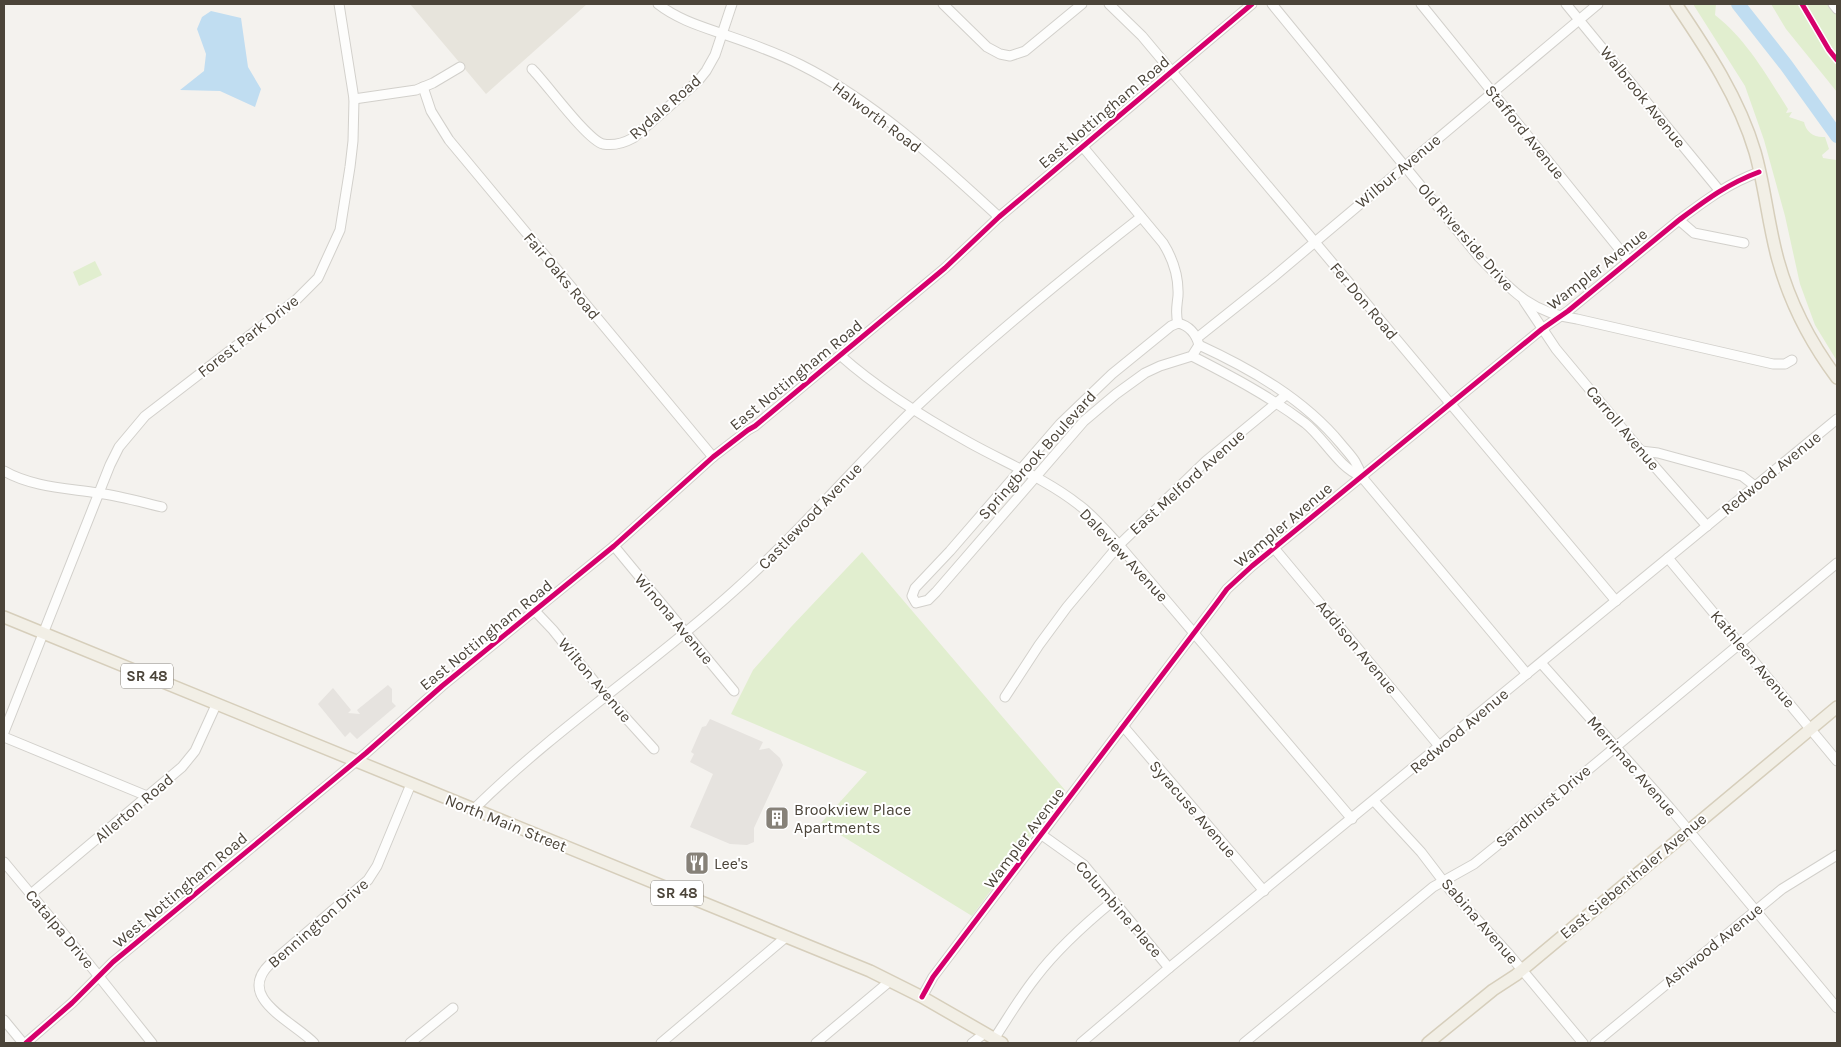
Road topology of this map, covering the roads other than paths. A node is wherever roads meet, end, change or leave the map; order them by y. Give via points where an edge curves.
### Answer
1 (339, 4) edge
2 (658, 4) edge
3 (732, 4) edge
4 (943, 4) edge
5 (1082, 4) edge
6 (1109, 4) edge
7 (1252, 4) edge
8 (1272, 4) edge
9 (1421, 4) edge
10 (1566, 4) edge
11 (1598, 4) edge
12 (1676, 4) edge
13 (1833, 4) edge
14 (1837, 9) edge
15 (1580, 20) junction
16 (722, 34) junction
17 (460, 68) dead end
18 (532, 68) dead end
19 (1171, 72) junction
20 (423, 87) junction
21 (1493, 93) junction
22 (354, 99) junction
23 (1083, 147) junction
24 (1404, 166) junction
25 (1759, 172) junction
26 (1719, 190) junction
27 (999, 217) junction
28 (1142, 217) junction
29 (1679, 220) junction
30 (1314, 242) junction
31 (1744, 242) dead end
32 (1629, 261) junction
33 (1522, 299) junction
34 (1559, 317) junction
35 (1178, 324) junction
36 (1542, 329) junction
37 (1198, 342) junction
38 (841, 356) junction
39 (1192, 356) junction
40 (1792, 360) dead end
41 (1837, 378) edge
42 (1286, 395) junction
43 (1278, 404) junction
44 (1451, 404) junction
45 (914, 410) junction
46 (1837, 419) edge
47 (1641, 451) junction
48 (714, 457) junction
49 (1020, 469) junction
50 (4, 471) edge
51 (1361, 476) junction
52 (1035, 477) junction
53 (1755, 486) junction
54 (99, 493) junction
55 (162, 507) dead end
56 (1707, 526) junction
57 (1119, 545) junction
58 (614, 546) junction
59 (1274, 548) junction
60 (1668, 558) junction
61 (1837, 562) edge
62 (1616, 601) junction
63 (535, 611) junction
64 (4, 617) edge
65 (1194, 632) junction
66 (686, 633) junction
67 (43, 634) junction
68 (1740, 643) junction
69 (1541, 663) junction
70 (1527, 674) junction
71 (734, 691) dead end
72 (606, 696) junction
73 (1005, 696) dead end
74 (216, 705) junction
75 (1837, 707) edge
76 (1123, 726) junction
77 (1811, 730) junction
78 (4, 732) edge
79 (4, 737) edge
80 (1440, 746) junction
81 (1615, 746) junction
82 (654, 750) dead end
83 (354, 761) junction
84 (1837, 761) edge
85 (411, 784) junction
86 (147, 796) junction
87 (1374, 801) junction
88 (474, 809) junction
89 (1352, 819) junction
90 (1689, 830) junction
91 (1042, 835) junction
92 (1837, 855) edge
93 (4, 862) edge
94 (1444, 880) junction
95 (1264, 891) junction
96 (31, 894) junction
97 (1113, 901) junction
98 (1756, 910) junction
99 (786, 937) junction
100 (1169, 968) junction
101 (1522, 970) junction
102 (99, 977) junction
103 (890, 981) junction
104 (922, 997) junction
105 (453, 1008) dead end
106 (1837, 1008) edge
107 (4, 1020) edge
108 (994, 1038) edge
109 (25, 1043) edge
110 (152, 1043) edge
111 (314, 1043) edge
112 (410, 1043) edge
113 (661, 1043) edge
114 (816, 1043) edge
115 (972, 1043) edge
116 (1081, 1043) edge
117 (1244, 1043) edge
118 (1428, 1043) edge
119 (1583, 1043) edge
120 (1595, 1043) edge

1 - 22 street, Forest Park Drive
2 - 16 street, Halworth Road via 682,19
3 - 16 street, Rydale Road
4 - 5 street via 987,47 1010,56 1025,51
6 - 19 street, Fer Don Road via 1142,36
7 - 19 street, East Nottingham Road
8 - 24 street, Old Riverside Drive
9 - 21 street, Stafford Avenue
10 - 15 street, Walbrook Avenue
11 - 15 street, Wilbur Avenue
12 - 25 main road via 1731,92 1755,152
13 - 14 street
15 - 21 street, Wilbur Avenue
15 - 26 street, Walbrook Avenue
16 - 18 street, Rydale Road via 711,63 698,81 633,138 621,143 598,142 589,136
16 - 27 street, Halworth Road via 799,64 859,99
17 - 20 street
19 - 23 street, East Nottingham Road
19 - 30 street, Fer Don Road
20 - 22 street
20 - 48 street, Fair Oaks Road via 431,111 449,140
21 - 24 street, Wilbur Avenue
21 - 32 street, Stafford Avenue
22 - 54 street, Forest Park Drive via 353,141 340,230 318,278 297,299 145,416 119,447
23 - 27 street, East Nottingham Road
23 - 28 street
24 - 30 street, Wilbur Avenue
24 - 33 street, Old Riverside Drive via 1479,257
25 - 26 street, Wampler Avenue
25 - 41 main road via 1778,259 1793,304 1815,347
26 - 29 street, Wampler Avenue
27 - 38 street, East Nottingham Road via 945,268
28 - 35 street via 1163,243 1174,265
28 - 45 street, Castlewood Avenue via 1027,307
29 - 31 street via 1694,234
29 - 32 street, Wampler Avenue
30 - 37 street, Wilbur Avenue
30 - 44 street, Fer Don Road
32 - 34 street, Wampler Avenue
33 - 34 street, Old Riverside Drive
33 - 36 street, Carroll Avenue
34 - 36 street, Wampler Avenue
34 - 40 street, Old Riverside Drive via 1773,364
35 - 37 street via 1186,325
35 - 49 street, Springbrook Boulevard via 1171,326 1090,394
36 - 44 street, Wampler Avenue
36 - 47 street, Carroll Avenue
37 - 39 street
37 - 42 street
38 - 45 street, Daleview Avenue
38 - 48 street, East Nottingham Road
39 - 43 street
39 - 52 street, Springbrook Boulevard via 1145,373 1116,394 1084,421
42 - 43 street, East Melford Avenue
42 - 51 street via 1326,427 1358,465
43 - 51 street via 1317,433 1351,473
43 - 57 street, East Melford Avenue via 1206,461
44 - 51 street, Wampler Avenue
44 - 62 street, Fer Don Road
45 - 49 street, Daleview Avenue
45 - 66 street, Castlewood Avenue via 768,560
46 - 53 street, Redwood Avenue
47 - 53 street via 1742,476
47 - 56 street, Carroll Avenue
48 - 58 street, East Nottingham Road
49 - 52 street, Daleview Avenue
49 - 52 street, Springbrook Boulevard via 915,588 912,596 916,603 928,600 936,592
50 - 54 street via 14,477 50,486
51 - 59 street, Wampler Avenue
51 - 70 street
52 - 57 street, Daleview Avenue via 1080,506
53 - 56 street, Redwood Avenue
54 - 55 street
54 - 67 street, Forest Park Drive
56 - 60 street, Redwood Avenue
57 - 65 street, Daleview Avenue
57 - 73 street, East Melford Avenue via 1061,615
58 - 63 street, East Nottingham Road
58 - 66 street, Winona Avenue
59 - 65 street, Wampler Avenue via 1227,589
59 - 80 street, Addison Avenue
60 - 62 street, Redwood Avenue
60 - 68 street, Kathleen Avenue
61 - 68 street, Sandhurst Drive
62 - 69 street, Redwood Avenue
63 - 72 street, Wilton Avenue
63 - 83 street, East Nottingham Road
64 - 67 main road, North Main Street / SR 48
65 - 76 street, Wampler Avenue
65 - 89 street, Daleview Avenue
66 - 71 street, Winona Avenue
66 - 72 street, Castlewood Avenue
67 - 74 main road, North Main Street / SR 48
67 - 78 street, Forest Park Drive
68 - 77 street, Kathleen Avenue
68 - 81 street, Sandhurst Drive
69 - 70 street, Redwood Avenue
69 - 81 street, Merrimac Avenue
70 - 80 street, Redwood Avenue
72 - 82 street, Wilton Avenue
72 - 88 street, Castlewood Avenue
74 - 83 main road, North Main Street / SR 48
74 - 86 street, Allerton Road via 192,756
75 - 77 main road, East Siebenthaler Avenue
76 - 91 street, Wampler Avenue
76 - 95 street, Syracuse Avenue
77 - 84 street, Kathleen Avenue
77 - 90 main road, East Siebenthaler Avenue
79 - 86 street
80 - 87 street, Redwood Avenue
81 - 90 street, Merrimac Avenue
81 - 94 street, Sandhurst Drive via 1474,864
83 - 85 main road, North Main Street / SR 48
83 - 102 street, West Nottingham Road
85 - 88 main road, North Main Street / SR 48
85 - 111 street, Bennington Drive via 368,880 261,974 259,989 263,1000
86 - 96 street, Allerton Road
87 - 89 street, Redwood Avenue
87 - 94 street, Sabina Avenue
88 - 99 main road, North Main Street / SR 48
89 - 95 street, Redwood Avenue
90 - 98 street, Merrimac Avenue
90 - 101 main road, East Siebenthaler Avenue
91 - 97 street, Columbine Place via 1084,865
91 - 104 street, Wampler Avenue via 933,977
92 - 98 street, Ashwood Avenue via 1782,889
93 - 96 street, Catalpa Drive
94 - 101 street, Sabina Avenue
94 - 117 street, Sandhurst Drive
95 - 100 street, Redwood Avenue
96 - 102 street, Catalpa Drive
97 - 100 street, Columbine Place
97 - 108 street via 1046,964
98 - 106 street, Merrimac Avenue
98 - 120 street, Ashwood Avenue
99 - 103 main road, North Main Street / SR 48
99 - 113 street
100 - 116 street, Redwood Avenue
101 - 118 main road, East Siebenthaler Avenue
101 - 119 street, Sabina Avenue
102 - 109 street, West Nottingham Road
102 - 110 street, Catalpa Drive
103 - 104 main road, North Main Street / SR 48
103 - 114 street
104 - 108 main road, North Main Street / SR 48
105 - 112 street
107 - 109 street
108 - 115 street

